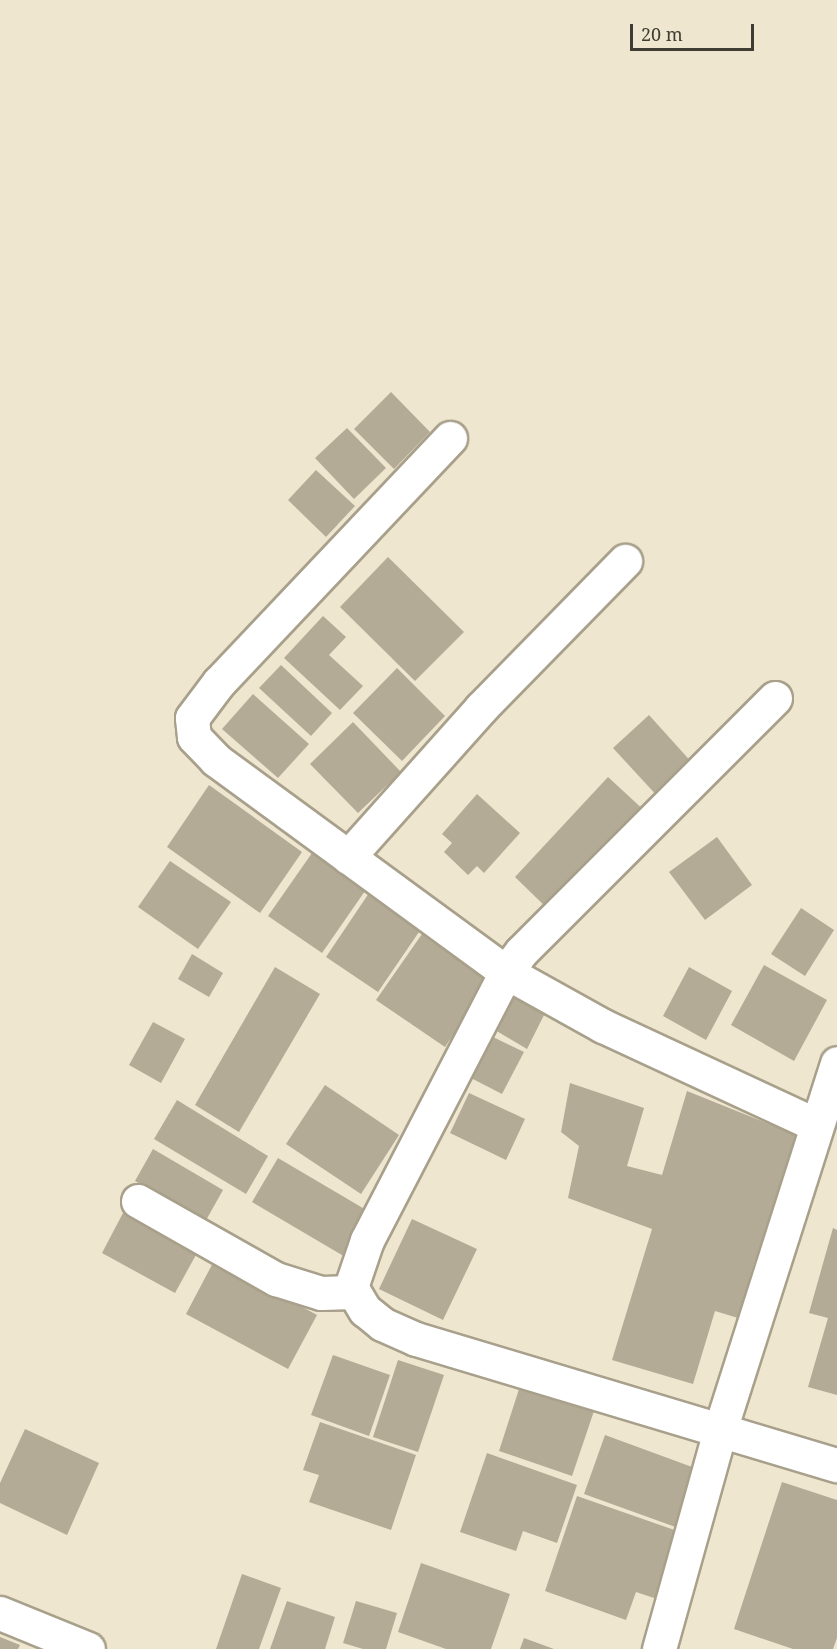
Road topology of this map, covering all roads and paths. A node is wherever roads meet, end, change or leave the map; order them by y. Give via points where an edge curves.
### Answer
1 (450, 438) dead end
2 (625, 561) dead end
3 (775, 698) dead end
4 (348, 857) junction
5 (506, 972) junction
6 (837, 1063) edge
7 (816, 1125) junction
8 (138, 1200) dead end
9 (352, 1292) junction
10 (720, 1430) junction
11 (837, 1466) edge
12 (0, 1613) edge
13 (88, 1649) edge
14 (658, 1649) edge

1 - 4 street via 219,682 192,718 191,730 201,748
2 - 4 street via 481,708
3 - 5 street
4 - 5 street
5 - 7 street via 603,1026
5 - 9 street via 367,1240 352,1277
6 - 7 street
7 - 10 street
8 - 9 street via 276,1279 321,1293
9 - 10 street via 382,1324 416,1339
10 - 11 street
10 - 14 street
12 - 13 street

